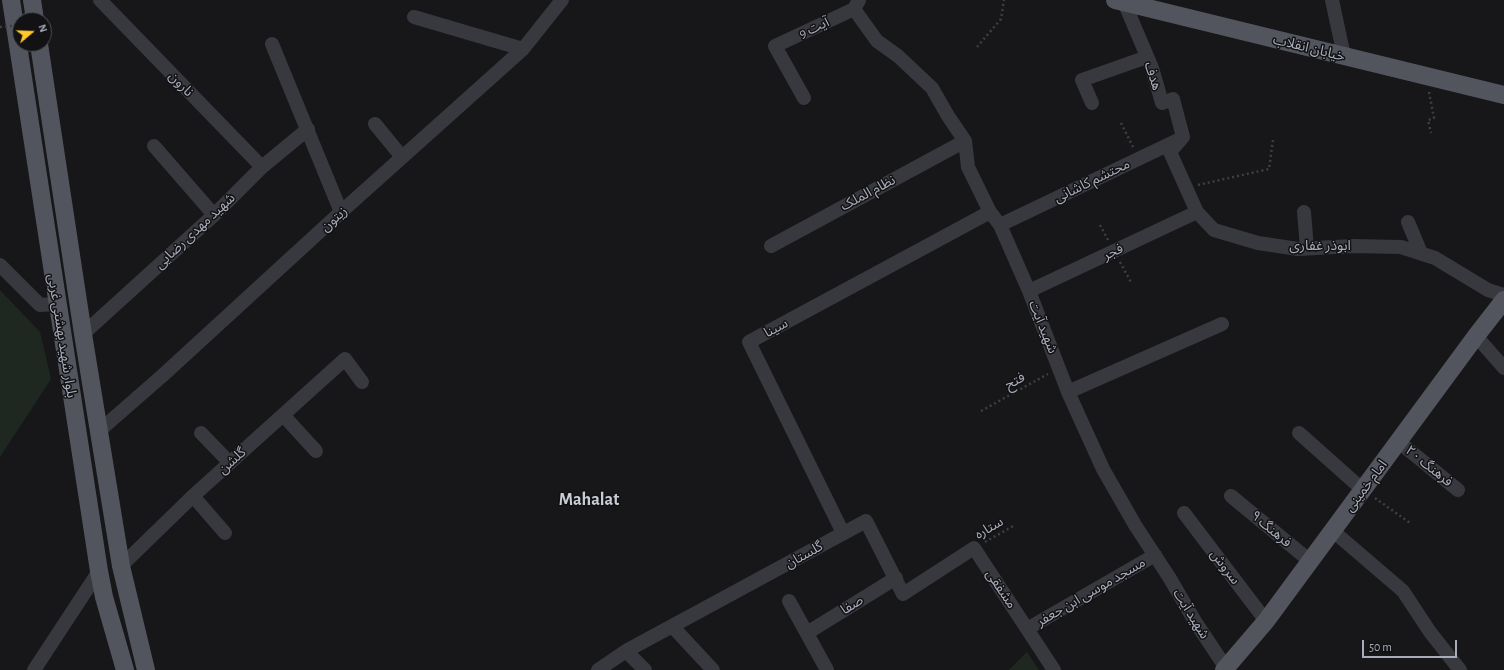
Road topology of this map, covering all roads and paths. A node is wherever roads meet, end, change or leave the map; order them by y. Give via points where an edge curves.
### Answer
1 (5, 0) edge
2 (10, 0) edge
3 (32, 0) edge
4 (100, 0) edge
5 (562, 0) edge
6 (1004, 0) edge
7 (1332, 0) edge
8 (1119, 1) edge
9 (856, 5) edge
10 (13, 12) edge
11 (34, 12) edge
12 (12, 17) edge
13 (414, 17) dead end
14 (0, 27) edge
15 (12, 30) edge
16 (272, 44) dead end
17 (977, 47) dead end
18 (523, 49) junction
19 (21, 52) edge
20 (40, 52) edge
21 (1344, 56) junction
22 (1147, 57) junction
23 (1426, 76) junction
24 (1504, 95) edge
25 (804, 98) dead end
26 (1092, 103) dead end
27 (1120, 123) dead end
28 (375, 124) dead end
29 (308, 129) junction
30 (1431, 133) dead end
31 (1183, 137) junction
32 (1273, 140) dead end
33 (965, 141) junction
34 (154, 146) dead end
35 (402, 157) junction
36 (1139, 158) junction
37 (262, 167) junction
38 (1186, 187) junction
39 (341, 212) junction
40 (990, 212) junction
41 (1197, 212) junction
42 (1304, 212) dead end
43 (214, 215) junction
44 (1408, 222) dead end
45 (1000, 225) junction
46 (1100, 225) dead end
47 (771, 246) dead end
48 (1307, 248) junction
49 (1114, 251) junction
50 (1421, 253) junction
51 (0, 265) edge
52 (1132, 284) dead end
53 (1029, 291) junction
54 (1504, 295) edge
55 (1504, 300) edge
56 (57, 304) junction
57 (1222, 324) dead end
58 (83, 334) junction
59 (1476, 336) junction
60 (1059, 368) junction
61 (1504, 368) edge
62 (362, 382) dead end
63 (1068, 392) junction
64 (981, 411) dead end
65 (284, 415) junction
66 (99, 432) junction
67 (201, 433) dead end
68 (1299, 433) dead end
69 (1399, 442) junction
70 (316, 451) dead end
71 (230, 463) junction
72 (1363, 490) junction
73 (1458, 490) dead end
74 (193, 496) junction
75 (1231, 496) dead end
76 (1184, 513) dead end
77 (1410, 523) dead end
78 (1013, 526) dead end
79 (1333, 531) junction
80 (225, 532) dead end
81 (843, 533) junction
82 (974, 548) junction
83 (1155, 555) junction
84 (1310, 562) junction
85 (121, 566) junction
86 (99, 571) junction
87 (896, 578) junction
88 (789, 601) dead end
89 (1266, 621) junction
90 (672, 626) junction
91 (1027, 629) junction
92 (807, 633) junction
93 (626, 651) junction
94 (1225, 669) edge
95 (34, 670) edge
96 (125, 670) edge
97 (146, 670) edge
98 (598, 670) edge
99 (645, 670) edge
100 (713, 670) edge
101 (827, 670) edge
102 (1054, 670) edge
103 (1460, 670) edge

1 - 12 main road
2 - 10 main road, بلوار شهید بهشتی غربی
3 - 11 main road
4 - 37 street, نارون
5 - 18 street, زیتون
6 - 17 path via 1000,19
7 - 21 street
8 - 21 main road, خیابان انقلاب
8 - 22 street, هدف
9 - 25 street, آیت 9 via 775,46
9 - 33 street, شهید آیت via 878,41 932,88
13 - 18 street
14 - 15 path, bridge
16 - 29 street
18 - 35 street, زیتون
19 - 56 main road, بلوار شهید بهشتی غربی
20 - 58 main road, بلوار شهید بهشتی غربی
21 - 23 main road, خیابان انقلاب
22 - 26 street via 1082,80
22 - 31 street, هدف via 1162,103 1173,99
23 - 24 main road, خیابان انقلاب
23 - 30 path via 1434,118 1428,120
27 - 36 path
28 - 35 street
29 - 37 street, شهید مهدی رضایی
29 - 39 street
31 - 36 street, محتشم کاشانی
31 - 38 street, ابوذر غفاری via 1170,152
32 - 38 path via 1269,169
33 - 40 street, شهید آیت via 968,167
33 - 47 street, نظام الملک
34 - 43 street
35 - 39 street, زیتون
36 - 45 street, محتشم کاشانی
37 - 43 street, شهید مهدی رضایی
38 - 41 street, ابوذر غفاری
39 - 66 street, زیتون
40 - 45 street, شهید آیت
40 - 81 street, سینا via 749,342
41 - 48 street, ابوذر غفاری via 1214,230 1258,243
41 - 49 street, فجر
42 - 48 street
43 - 58 street, شهید مهدی رضایی
44 - 50 street
45 - 53 street, شهید آیت
46 - 49 path
48 - 50 street, ابوذر غفاری via 1401,247
49 - 52 path
49 - 53 street, فجر
50 - 54 street, ابوذر غفاری via 1435,258 1488,290
51 - 56 street via 40,305
53 - 60 street, شهید آیت
55 - 59 main road, امام خمینی
56 - 86 main road, بلوار شهید بهشتی غربی
57 - 63 street
58 - 66 main road, بلوار شهید بهشتی غربی
59 - 61 street
59 - 69 main road, امام خمینی
60 - 63 street, شهید آیت
60 - 64 path, فتح
62 - 65 street, گلشن via 345,359
63 - 83 street, شهید آیت via 1103,469
65 - 70 street
65 - 71 street, گلشن
66 - 85 main road, بلوار شهید بهشتی غربی
67 - 71 street
68 - 72 street
69 - 72 main road, امام خمینی
69 - 73 street, فرهنگ ۲۰
71 - 74 street, گلشن
72 - 77 path
72 - 79 main road, امام خمینی
74 - 80 street
74 - 85 street, گلشن
75 - 84 street, فرهنگ ۹
76 - 89 street, سروش
78 - 82 path, ستاره
79 - 84 main road, امام خمینی
79 - 103 street via 1403,591 1430,632
81 - 87 street, گلستان via 866,521
81 - 90 street, گلستان
82 - 87 street, گلستان via 903,594
82 - 91 street, مشفقی
83 - 91 street, مسجد موسی ابن جعفر
83 - 94 street, شهید آیت
84 - 89 main road, امام خمینی
85 - 97 main road, بلوار شهید بهشتی غربی
86 - 95 street
86 - 96 main road, بلوار شهید بهشتی غربی
87 - 92 street, صفا
88 - 92 street
89 - 94 main road, امام خمینی
90 - 93 street, گلستان
90 - 100 street
91 - 102 street, مشفقی
92 - 101 street
93 - 98 street, گلستان
93 - 99 street

